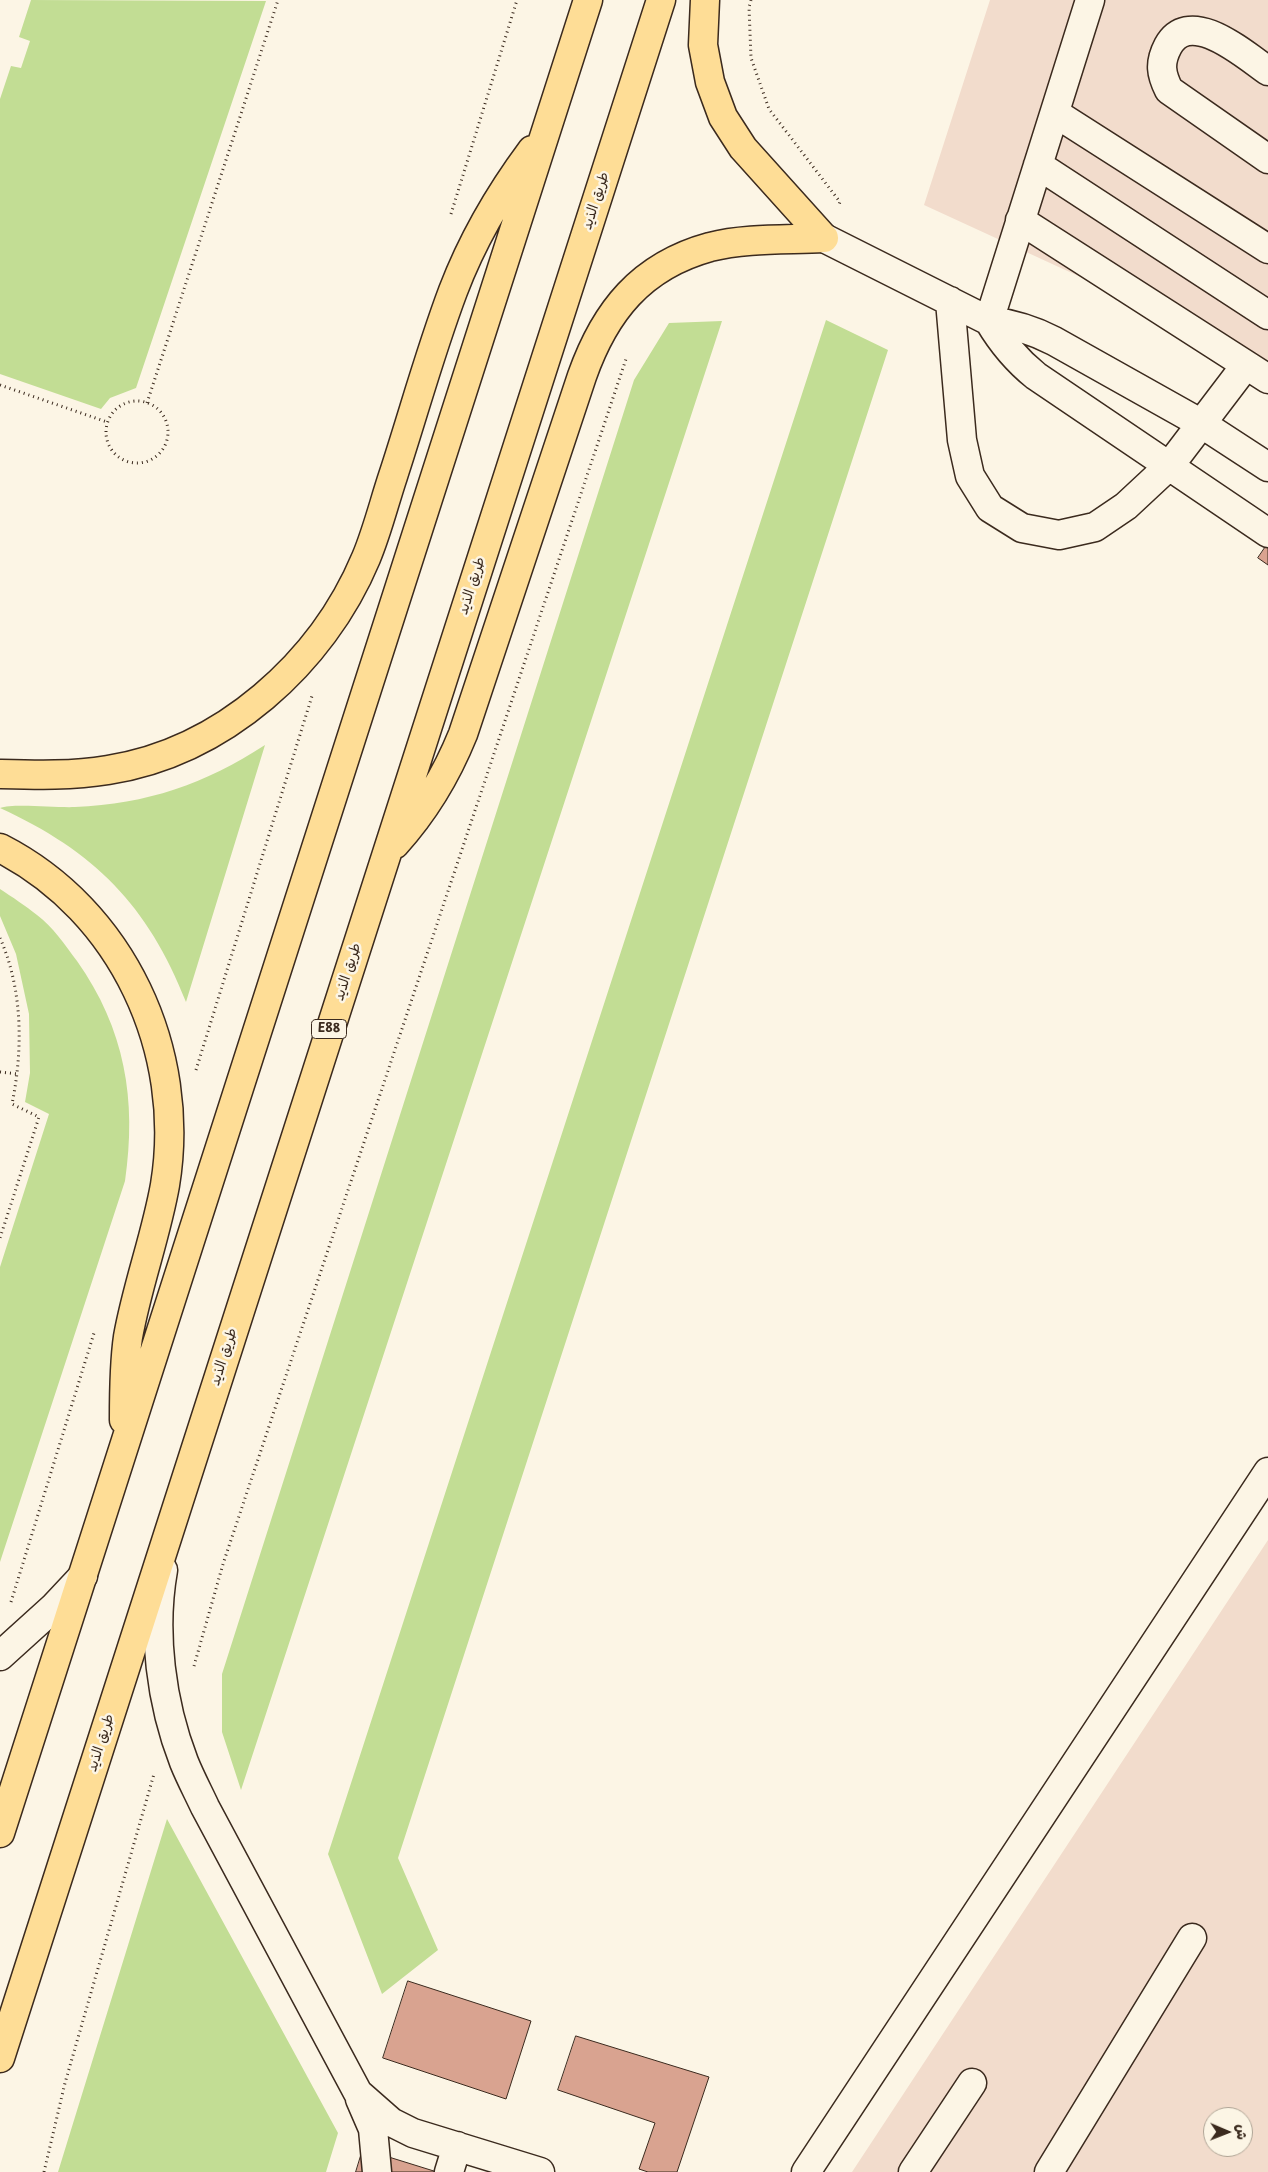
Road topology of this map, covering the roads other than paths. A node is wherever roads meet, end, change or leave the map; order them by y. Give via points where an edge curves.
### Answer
1 (588, 0) edge
2 (661, 0) edge
3 (706, 0) edge
4 (1090, 0) edge
5 (1268, 71) edge
6 (1055, 113) junction
7 (545, 133) junction
8 (1268, 159) edge
9 (1038, 165) junction
10 (1020, 220) junction
11 (824, 238) junction
12 (1268, 249) edge
13 (950, 302) junction
14 (1268, 315) edge
15 (989, 321) junction
16 (1257, 372) edge
17 (1202, 424) junction
18 (1170, 465) junction
19 (1268, 466) edge
20 (1268, 533) edge
21 (0, 774) edge
22 (0, 848) edge
23 (385, 855) junction
24 (124, 1446) junction
25 (1268, 1472) edge
26 (170, 1527) junction
27 (83, 1576) junction
28 (0, 1656) edge
29 (0, 1833) edge
30 (1192, 1938) dead end
31 (0, 2058) edge
32 (972, 2083) dead end
33 (358, 2093) junction
34 (457, 2146) junction
35 (501, 2166) edge
36 (377, 2172) edge
37 (449, 2172) edge
38 (540, 2172) edge
39 (806, 2172) edge
40 (913, 2172) edge
41 (1049, 2172) edge

1 - 7 highway
2 - 23 highway, طريق الذيد / E88
3 - 11 highway via 703,45 710,82 723,117 743,148
4 - 6 street
5 - 8 street via 1218,37 1201,30 1184,32 1170,42 1162,57 1161,74 1168,90
6 - 9 street
6 - 12 street
7 - 21 highway via 509,181 453,290 366,558 340,609 306,656 266,696 218,730 166,754 110,770 53,776
7 - 24 highway
9 - 10 street
9 - 14 street
10 - 15 street
10 - 16 street
11 - 13 street
11 - 23 highway via 742,242 711,247 681,258 647,278 608,318 582,376 452,760 430,799
13 - 15 street
13 - 18 street via 962,440 970,476 990,508 1022,528 1059,535 1095,528 1126,506
15 - 17 street via 1034,330
15 - 18 street via 1007,348 1036,376
16 - 17 street
17 - 18 street
17 - 19 street
18 - 20 street
22 - 24 highway via 43,875 99,928 122,959 140,993 164,1066 170,1114 165,1186 128,1338
23 - 26 highway, طريق الذيد / E88
24 - 27 highway
25 - 39 street
26 - 31 highway, طريق الذيد / E88
26 - 33 street via 159,1589 159,1652 169,1714 184,1762
27 - 28 street via 42,1620
27 - 29 highway
30 - 41 street
32 - 40 street
33 - 34 street via 391,2122
33 - 36 street via 373,2129
34 - 35 street
34 - 37 street
35 - 38 street

